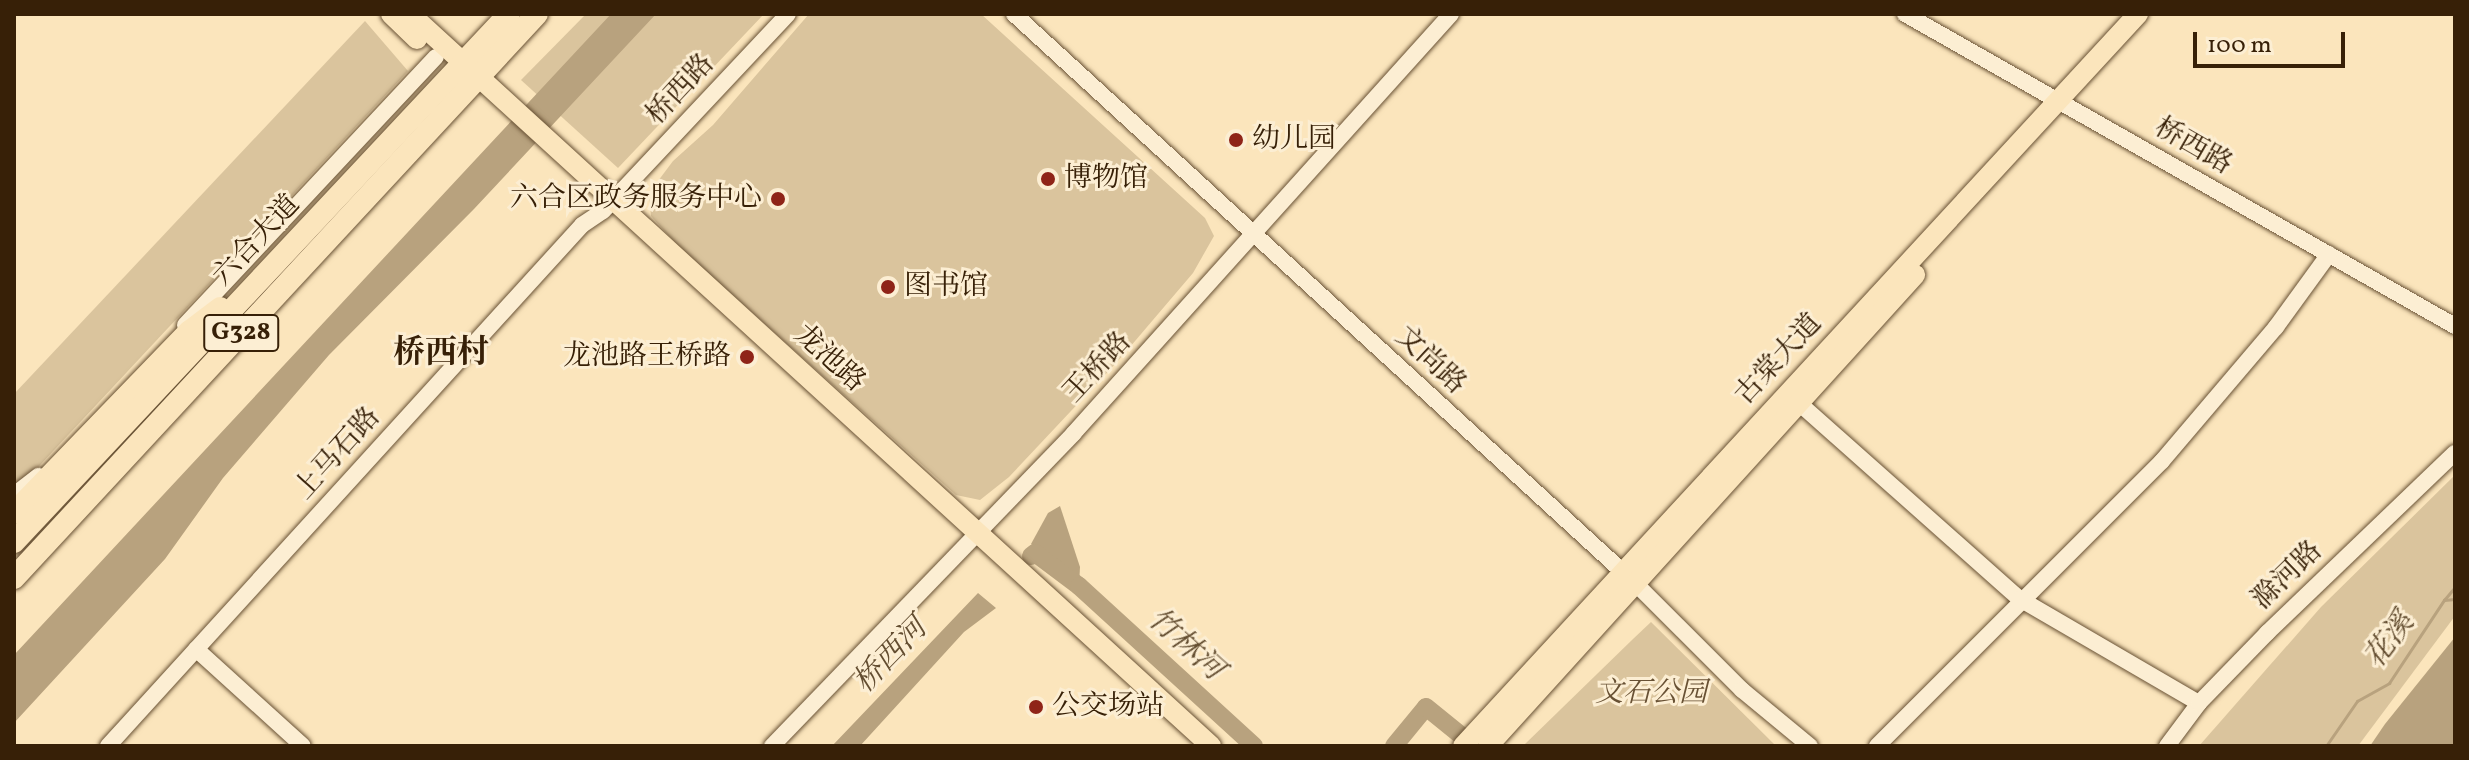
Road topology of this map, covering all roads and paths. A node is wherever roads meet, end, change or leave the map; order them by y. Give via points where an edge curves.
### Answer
1 (391, 14) edge
2 (410, 14) edge
3 (509, 14) edge
4 (537, 14) edge
5 (788, 14) edge
6 (1014, 14) edge
7 (1451, 14) edge
8 (1905, 14) edge
9 (2138, 14) edge
10 (2154, 14) edge
11 (436, 57) junction
12 (465, 76) junction
13 (2061, 106) junction
14 (608, 207) junction
15 (1256, 234) junction
16 (2329, 254) junction
17 (261, 281) junction
18 (2455, 326) edge
19 (1799, 403) junction
20 (2455, 453) edge
21 (74, 454) junction
22 (45, 469) junction
23 (14, 495) edge
24 (14, 513) edge
25 (973, 535) junction
26 (14, 542) edge
27 (14, 578) edge
28 (1626, 578) junction
29 (2020, 599) junction
30 (196, 649) junction
31 (2199, 703) junction
32 (780, 743) edge
33 (108, 746) edge
34 (303, 746) edge
35 (1192, 746) edge
36 (1211, 746) edge
37 (1463, 746) edge
38 (1488, 746) edge
39 (1810, 746) edge
40 (1877, 746) edge
41 (2167, 746) edge

1 - 11 main road, 龙池路
2 - 12 main road, 龙池路
3 - 12 highway, 六合大道 / G328
4 - 12 highway, 六合大道 / G328
5 - 14 street, 桥西路
6 - 15 street, 文尚路
7 - 15 street, 王桥路
8 - 13 street, 桥西路
9 - 13 main road, 古棠大道
10 - 13 main road, 古棠大道
11 - 12 main road, 龙池路
11 - 22 street
12 - 14 main road, 龙池路
12 - 17 highway, 六合大道 / G328
12 - 27 highway, 六合大道 / G328
13 - 16 street, 桥西路
13 - 19 main road, 古棠大道
13 - 28 main road, 古棠大道
14 - 25 main road, 龙池路
14 - 30 street, 上马石路 via 582,225
15 - 25 street, 王桥路
15 - 28 street, 文尚路
16 - 18 street, 桥西路
16 - 29 street via 2276,327 2162,461
17 - 21 highway via 190,331
17 - 26 highway, 六合大道 / G328
19 - 28 main road, 古棠大道
19 - 29 street
20 - 31 street, 滁河路
21 - 22 street
21 - 24 highway
22 - 23 street
25 - 32 street, 王桥路
25 - 35 main road, 龙池路
25 - 36 main road, 龙池路
28 - 37 main road, 古棠大道
28 - 38 main road, 古棠大道
28 - 39 street, 文尚路 via 1742,690
29 - 31 street
29 - 40 street
30 - 33 street, 上马石路
30 - 34 street
31 - 41 street, 滁河路

